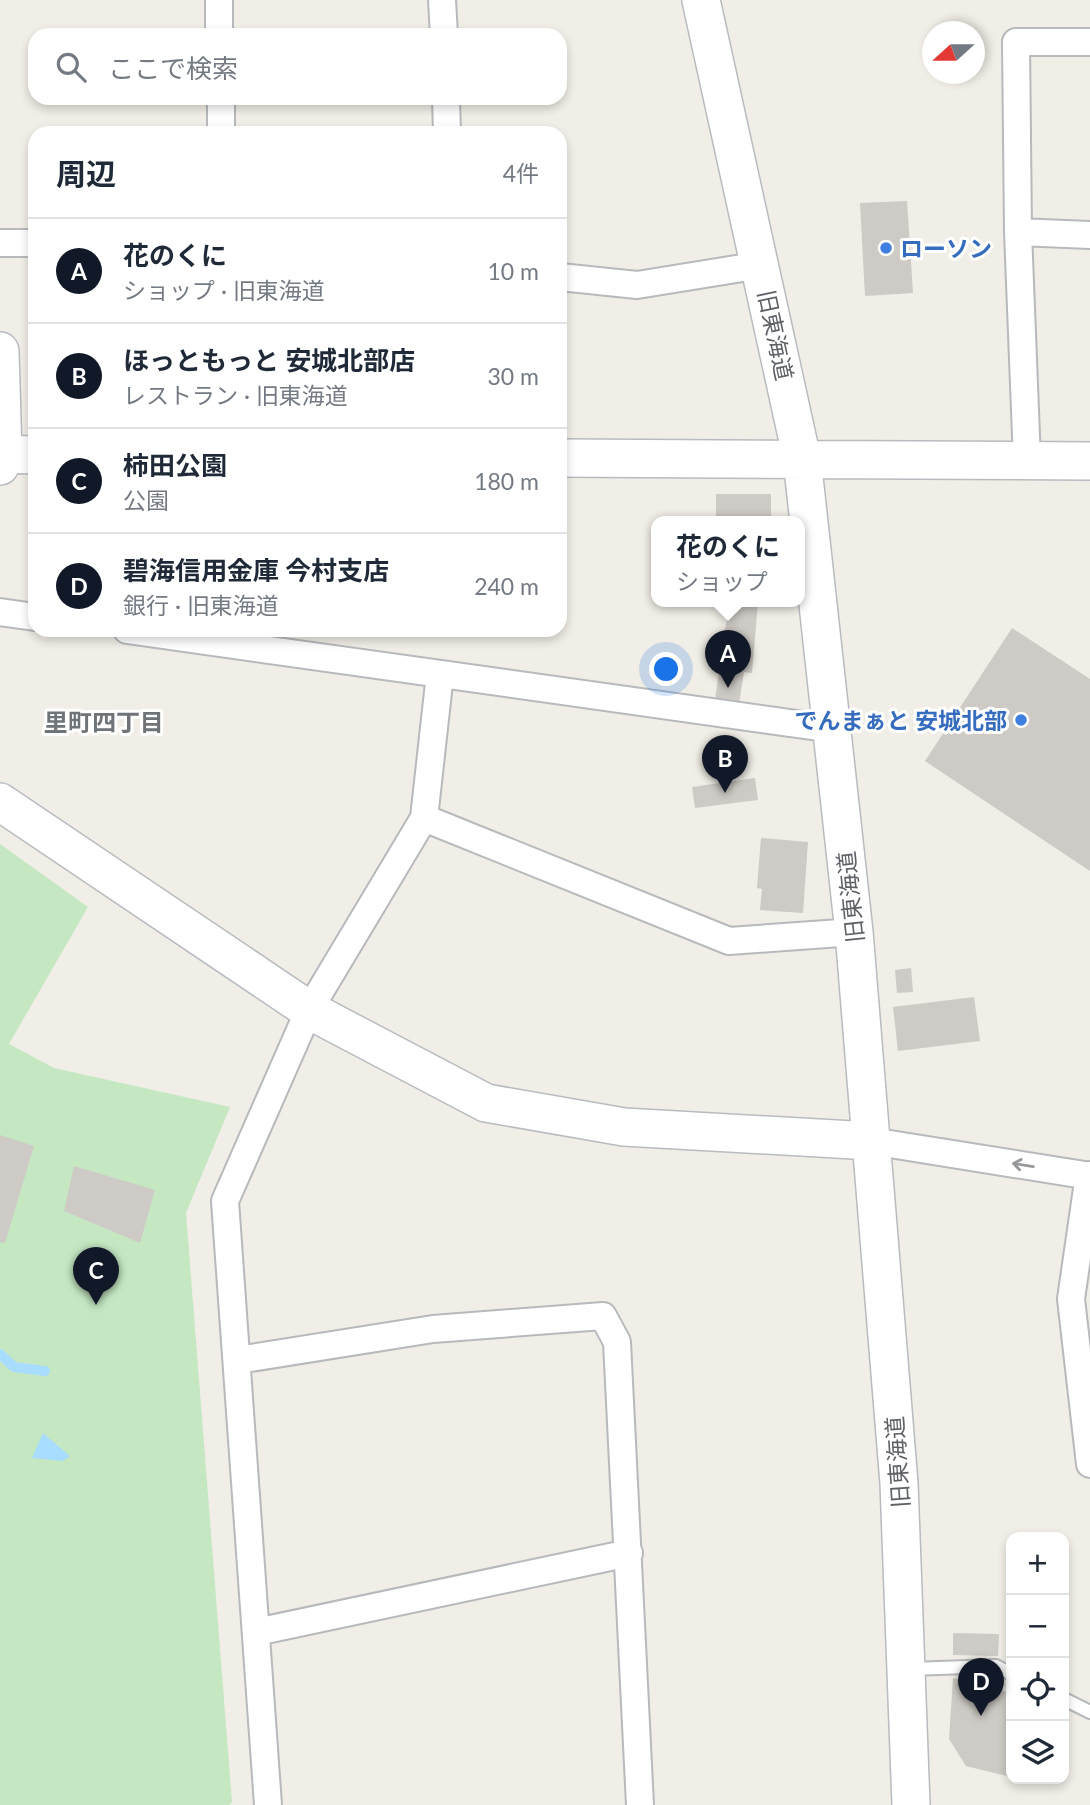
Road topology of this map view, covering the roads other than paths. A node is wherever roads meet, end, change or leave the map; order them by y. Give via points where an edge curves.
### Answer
1 (219, 0) edge
2 (442, 0) edge
3 (701, 0) edge
4 (219, 28) edge
5 (444, 28) edge
6 (1090, 42) edge
7 (221, 105) edge
8 (446, 105) edge
9 (221, 126) edge
10 (447, 126) edge
11 (1018, 232) junction
12 (1090, 235) edge
13 (0, 243) edge
14 (28, 243) edge
15 (761, 265) junction
16 (567, 278) edge
17 (0, 351) edge
18 (9, 457) edge
19 (567, 458) edge
20 (802, 459) junction
21 (1027, 461) junction
22 (1090, 461) edge
23 (0, 612) edge
24 (28, 616) edge
25 (177, 637) edge
26 (440, 674) junction
27 (833, 729) junction
28 (0, 802) edge
29 (424, 818) junction
30 (854, 932) junction
31 (309, 1010) junction
32 (871, 1141) junction
33 (1090, 1176) edge
34 (238, 1360) junction
35 (1090, 1464) edge
36 (629, 1553) junction
37 (256, 1632) junction
38 (906, 1669) junction
39 (1006, 1671) edge
40 (1069, 1702) edge
41 (1090, 1712) edge
42 (268, 1805) edge
43 (640, 1805) edge
44 (911, 1805) edge

1 - 4 street
2 - 5 street
3 - 15 street, 旧東海道
6 - 11 street via 1016,42
7 - 9 street
8 - 10 street
11 - 12 street
11 - 21 street
13 - 14 street
15 - 16 street via 637,285
15 - 20 street, 旧東海道
17 - 18 street
19 - 20 street
20 - 21 street
20 - 27 street, 旧東海道
21 - 22 street
23 - 24 street
25 - 26 street
26 - 27 street
26 - 29 street
27 - 30 street, 旧東海道
28 - 31 street
29 - 30 street via 729,941
29 - 31 street
30 - 32 street, 旧東海道
31 - 32 street via 486,1103 624,1127
31 - 34 street via 225,1201 233,1342
33 -> 32 street
32 - 38 street, 旧東海道 via 900,1483
33 - 35 street via 1071,1299
34 - 36 street via 433,1329 603,1316 617,1342
34 - 37 street
36 - 37 street
36 - 43 street
37 - 42 street
38 - 39 lane via 996,1666
38 - 44 street, 旧東海道
40 - 41 lane

